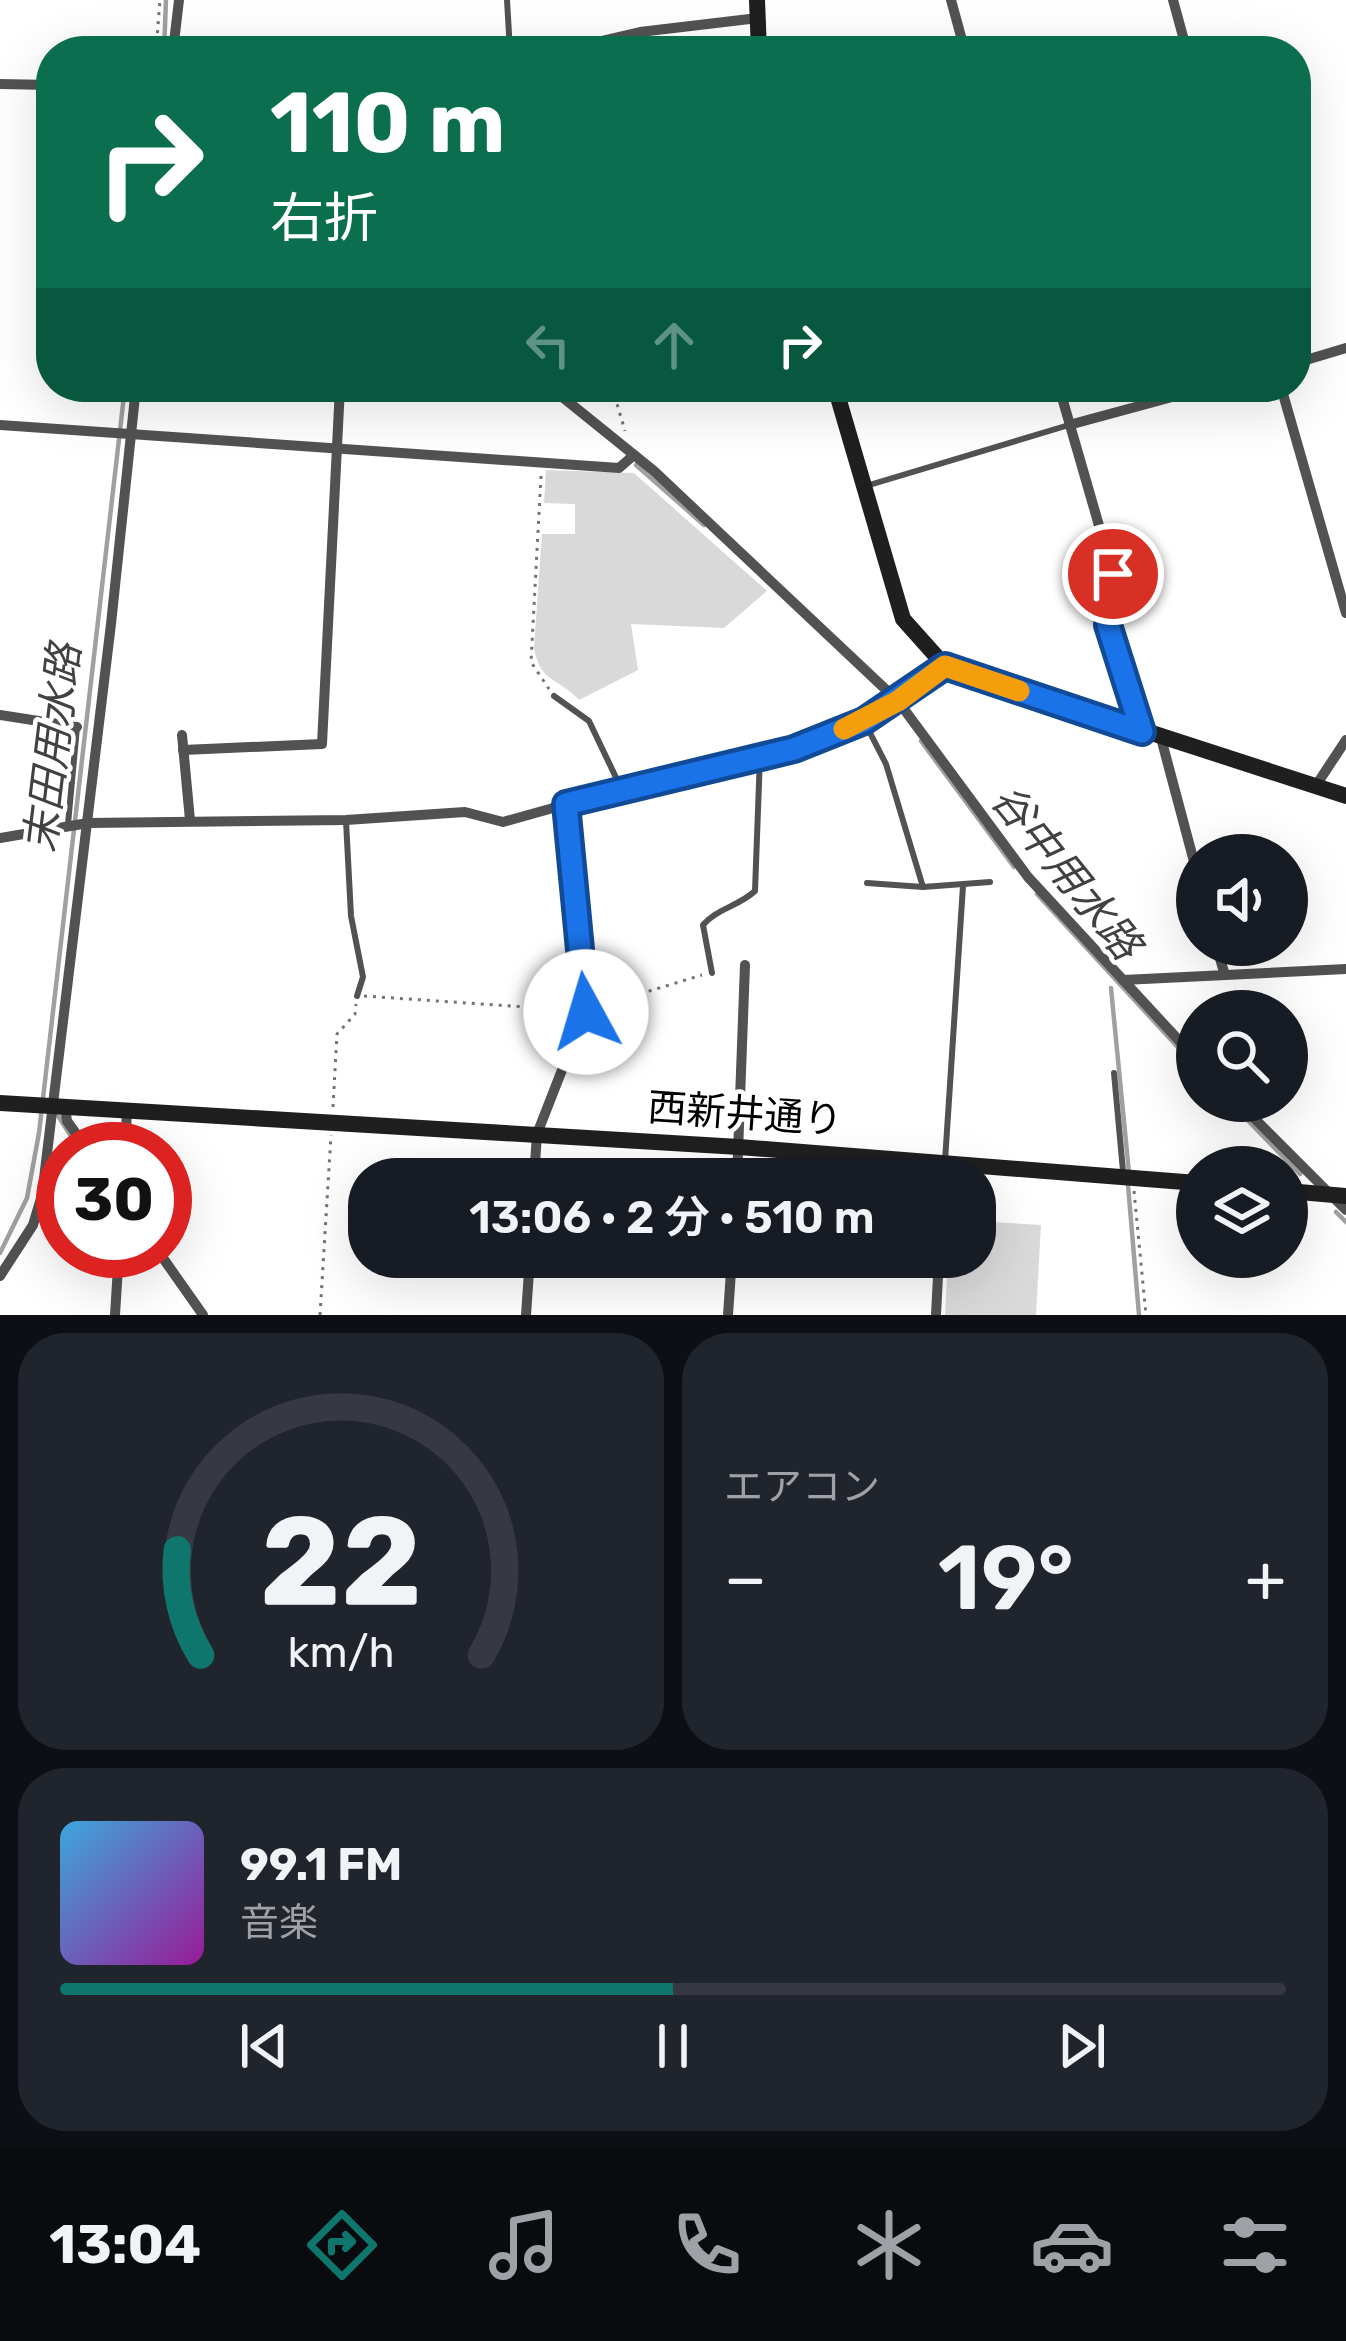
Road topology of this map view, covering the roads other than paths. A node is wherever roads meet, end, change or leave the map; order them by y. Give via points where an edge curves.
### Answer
1 (179, 0) edge
2 (507, 0) edge
3 (951, 0) edge
4 (1173, 0) edge
5 (758, 9) edge
6 (175, 36) edge
7 (509, 36) edge
8 (623, 36) edge
9 (961, 36) edge
10 (1183, 36) edge
11 (0, 84) edge
12 (36, 85) edge
13 (1346, 348) edge
14 (1311, 358) edge
15 (134, 402) edge
16 (339, 402) edge
17 (569, 402) edge
18 (839, 402) edge
19 (1062, 402) edge
20 (1154, 402) edge
21 (1285, 402) edge
22 (0, 425) edge
23 (1069, 425) junction
24 (130, 436) junction
25 (336, 447) junction
26 (634, 455) junction
27 (863, 487) junction
28 (1346, 613) edge
29 (945, 666) junction
30 (554, 697) road end
31 (898, 701) junction
32 (0, 715) edge
33 (864, 721) junction
34 (77, 727) joint
35 (1142, 732) junction
36 (182, 735) dead end
37 (1161, 738) junction
38 (1346, 740) edge
39 (183, 750) junction
40 (760, 756) junction
41 (1315, 787) junction
42 (622, 788) junction
43 (1346, 796) edge
44 (566, 804) junction
45 (190, 820) junction
46 (346, 820) junction
47 (88, 823) junction
48 (68, 824) junction
49 (1187, 834) edge
50 (0, 838) edge
51 (990, 882) dead end
52 (867, 883) dead end
53 (963, 886) junction
54 (923, 887) junction
55 (745, 965) dead end
56 (1222, 966) edge
57 (1346, 969) edge
58 (712, 973) road end
59 (1224, 973) junction
60 (1124, 980) junction
61 (358, 996) road end
62 (1176, 1037) edge
63 (1114, 1073) dead end
64 (0, 1103) edge
65 (59, 1106) junction
66 (127, 1111) junction
67 (69, 1122) edge
68 (126, 1122) edge
69 (1260, 1122) edge
70 (537, 1134) junction
71 (740, 1147) junction
72 (535, 1158) edge
73 (739, 1158) edge
74 (838, 1158) edge
75 (945, 1158) edge
76 (996, 1172) edge
77 (1128, 1177) junction
78 (1176, 1181) edge
79 (1308, 1193) edge
80 (1339, 1196) edge
81 (1346, 1210) edge
82 (0, 1276) edge
83 (117, 1278) edge
84 (177, 1278) edge
85 (529, 1278) edge
86 (731, 1278) edge
87 (938, 1278) edge
88 (115, 1315) edge
89 (203, 1315) edge
90 (526, 1315) edge
91 (728, 1315) edge
92 (936, 1315) edge

1 - 6 street
2 - 7 lane
3 - 9 street
4 - 10 street
5 - 8 street
11 - 12 street
13 - 14 street
15 - 24 street
16 - 25 street
17 - 26 street
18 - 27 street
19 - 23 street
20 - 23 street
21 - 28 street
22 - 24 street
23 - 27 lane
23 - 35 street via 1113,574 1108,625
24 - 25 street
24 - 47 street
25 - 26 street via 619,468
25 - 39 street via 322,744
26 - 31 street
27 - 29 street via 903,619
29 - 31 street
29 - 35 street
30 - 42 lane via 589,721
31 - 33 street
31 - 60 street via 1028,877
32 - 34 street
33 - 40 street
33 - 54 lane via 886,764
34 - 48 lane
35 - 37 street
36 - 39 street
37 - 41 street
37 - 49 street
38 - 41 street
39 - 45 street
40 - 42 street
40 - 58 lane via 755,891 704,925
41 - 43 street
42 - 44 street
44 - 46 street via 503,822 465,812
44 - 70 street via 586,1012
45 - 46 street
45 - 47 street
46 - 61 lane via 363,977
47 - 48 street
47 - 65 street
48 - 50 street
51 - 53 lane
52 - 54 lane
53 - 54 lane
53 - 75 lane
55 - 71 street
56 - 59 street
57 - 59 street
59 - 60 street
60 - 62 street
63 - 77 lane
64 - 65 street, 西新井通り
65 - 66 street, 西新井通り
65 - 67 street
65 - 82 street via 33,1225
66 - 68 street
66 - 70 street, 西新井通り
69 - 80 street
70 - 71 street, 西新井通り
70 - 72 street
71 - 73 street
71 - 74 street, 西新井通り
76 - 77 street, 西新井通り
77 - 78 street, 西新井通り
79 - 80 street
80 - 81 street
83 - 88 street
84 - 89 street
85 - 90 street
86 - 91 street
87 - 92 street

